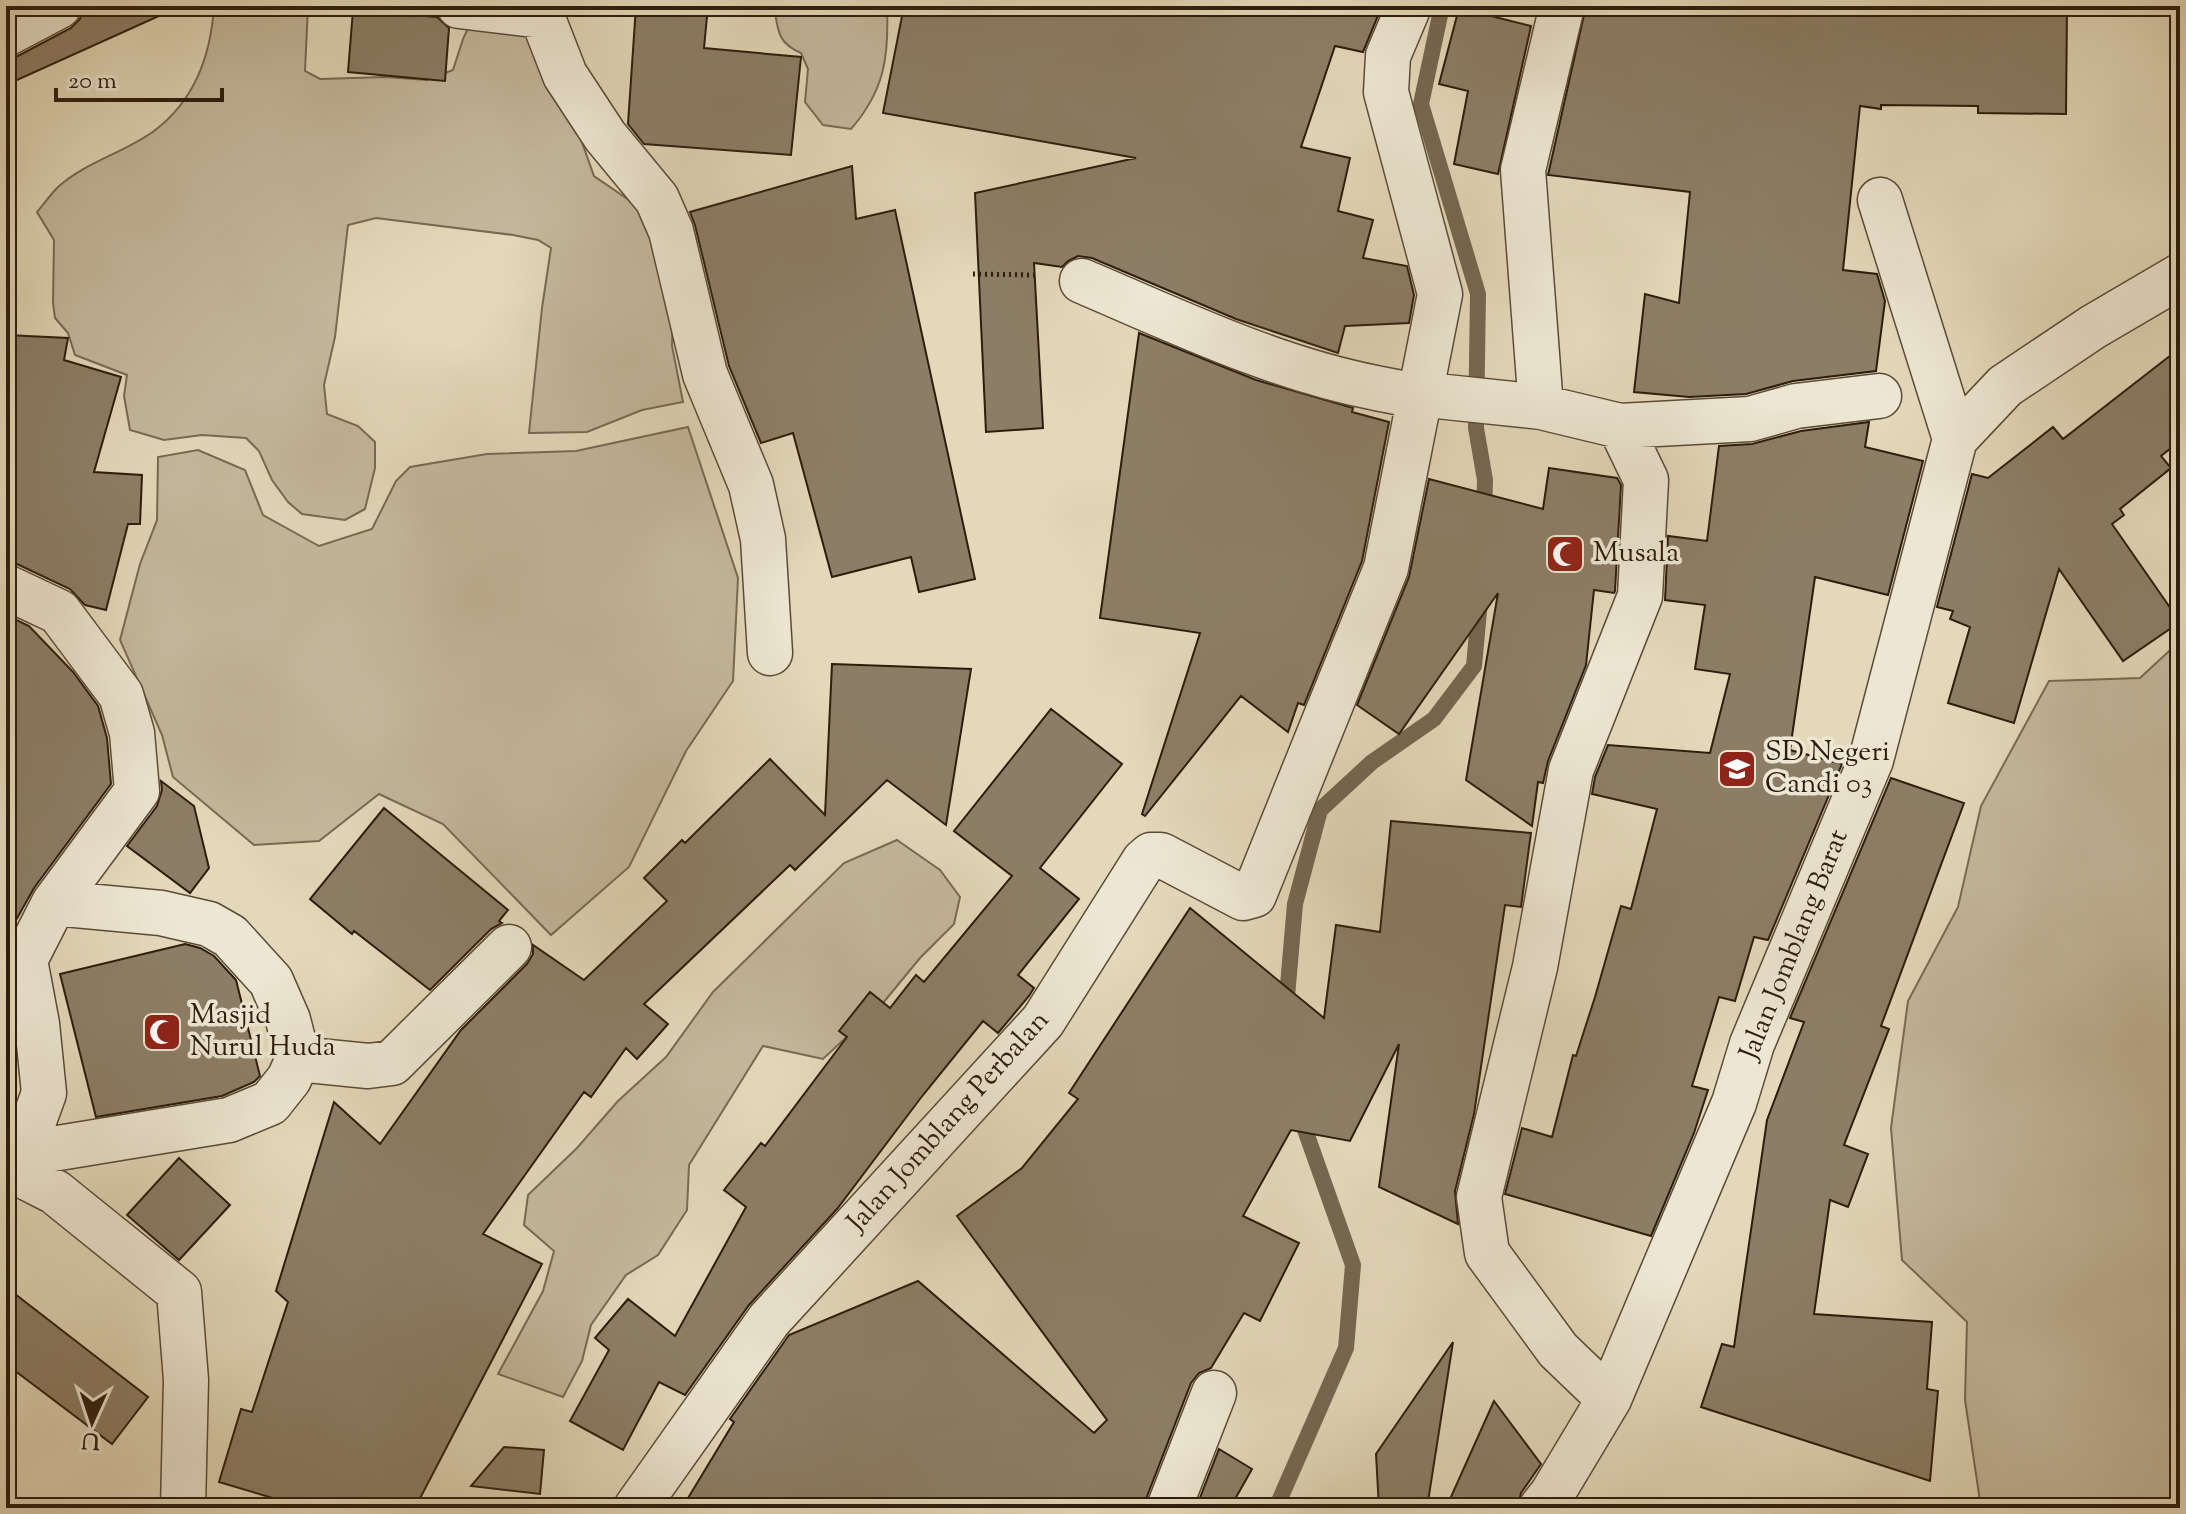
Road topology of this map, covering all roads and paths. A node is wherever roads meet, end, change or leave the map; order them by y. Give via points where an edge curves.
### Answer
1 (59, 6) edge
2 (459, 6) edge
3 (1409, 6) edge
4 (1562, 6) edge
5 (541, 11) edge
6 (6, 34) edge
7 (1880, 200) dead end
8 (973, 274) dead end
9 (2180, 276) edge
10 (1082, 281) joint
11 (1879, 396) dead end
12 (1437, 398) junction
13 (1521, 405) junction
14 (1620, 426) junction
15 (1955, 439) junction
16 (6, 587) edge
17 (770, 653) dead end
18 (54, 903) junction
19 (509, 947) dead end
20 (16, 952) edge
21 (298, 1059) junction
22 (11, 1160) edge
23 (1214, 1393) dead end
24 (1609, 1399) junction
25 (183, 1508) edge
26 (636, 1508) edge
27 (1169, 1508) edge
28 (1541, 1508) edge

1 - 6 street
2 - 5 street
3 - 12 street, Jalan Jomblang Perbalan via 1388,56 1386,92 1440,294
4 - 13 street via 1523,170
5 - 17 street via 565,75 605,136 657,199 671,231 705,374 751,485 763,539
7 - 15 street
8 - 10 path
9 - 15 street, Jalan Jomblang Barat via 2005,386
10 - 12 street via 1223,341 1338,381
11 - 14 street via 1796,406 1750,419
12 - 13 street
12 - 26 street, Jalan Jomblang Perbalan via 1386,568 1254,895 1243,898 1161,855 1144,861 1043,1021 769,1320
13 - 14 street
14 - 24 street via 1646,480 1640,596 1571,770 1535,967 1479,1197 1487,1253 1558,1350
15 - 24 street, Jalan Jomblang Barat via 1871,760
16 - 18 street via 59,612 121,695 132,733 137,791
18 - 20 street
18 - 21 street via 161,913 209,924 230,936 271,981
19 - 21 street via 392,1063 368,1066
20 - 22 street via 37,1024 44,1093
21 - 22 street via 270,1103 229,1120
22 - 25 street via 179,1292 186,1380
23 - 27 street
24 - 28 street, Jalan Jomblang Barat

